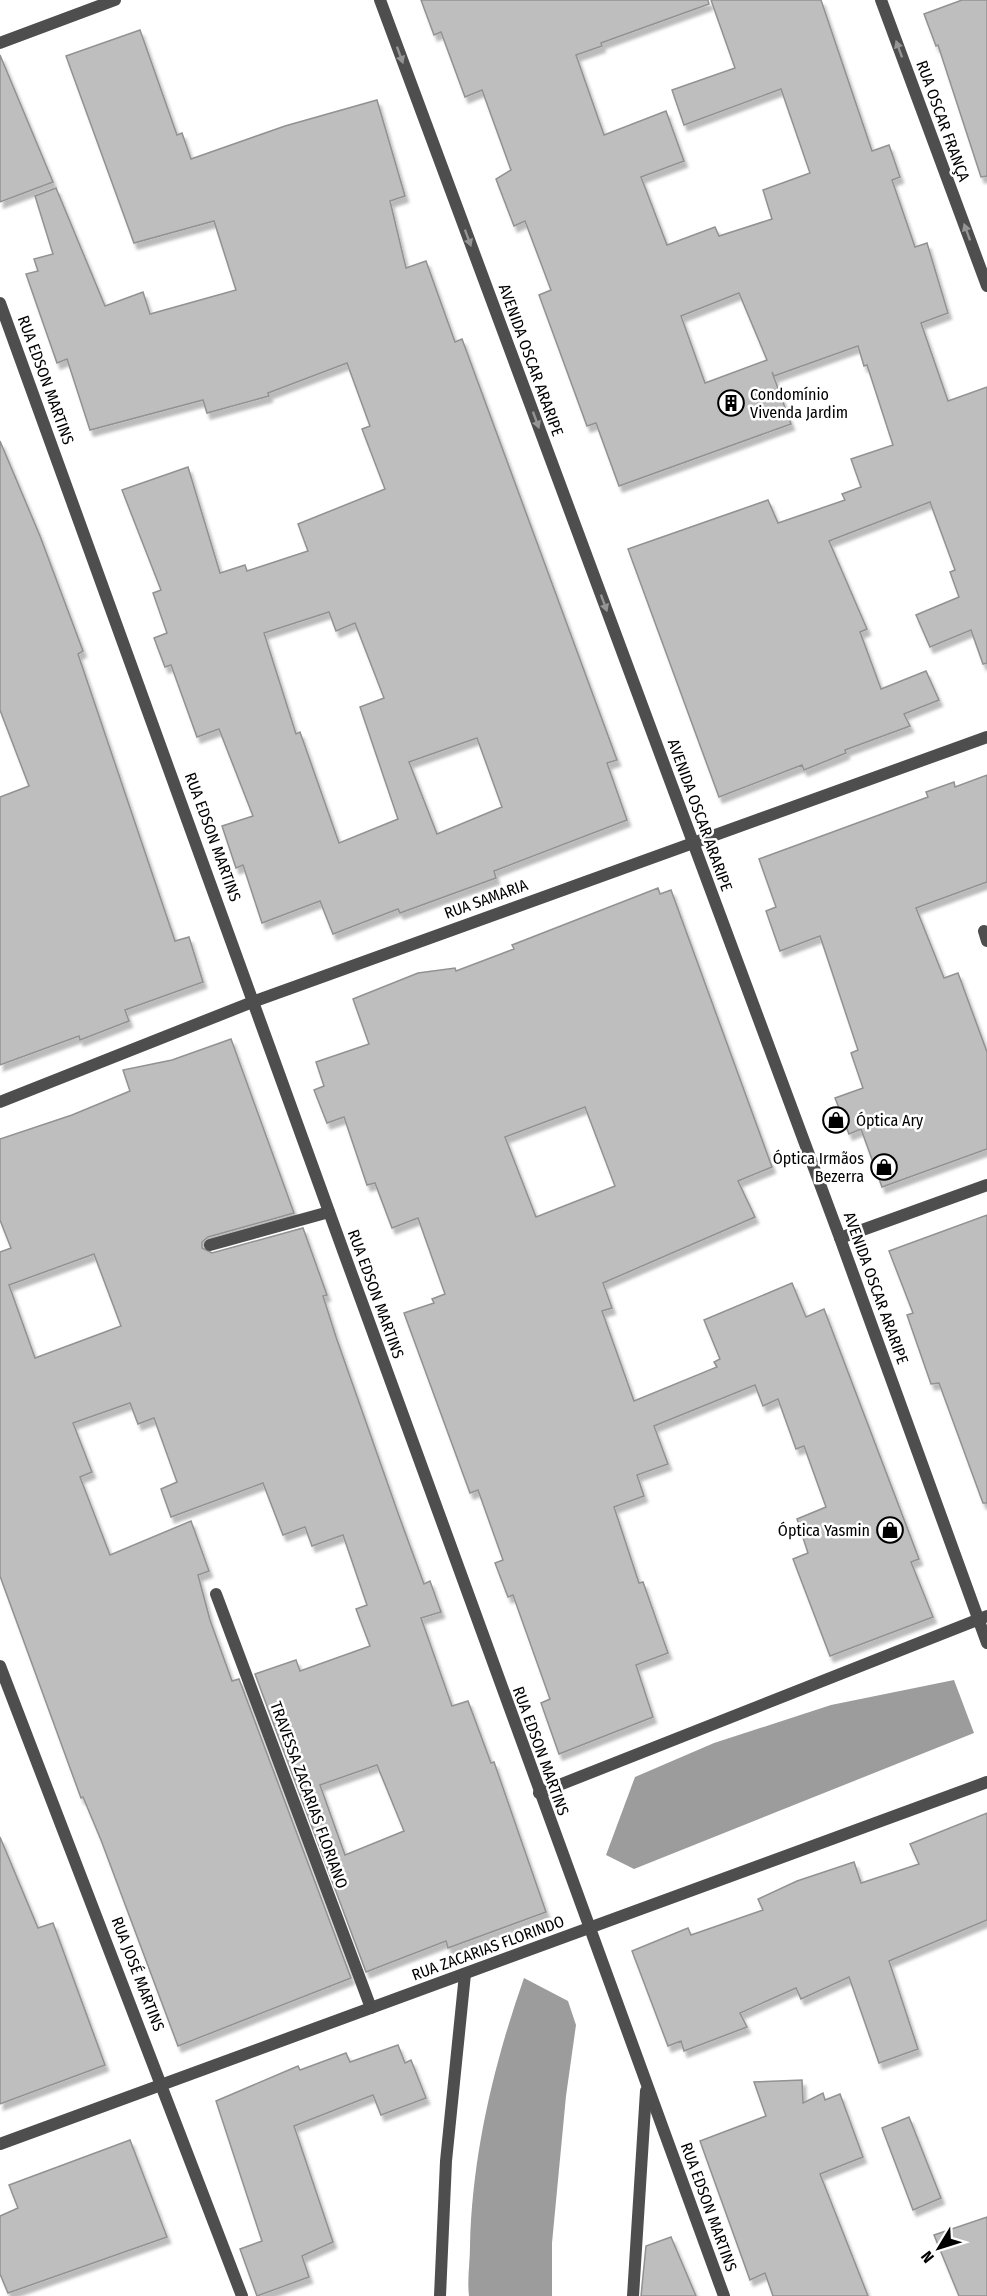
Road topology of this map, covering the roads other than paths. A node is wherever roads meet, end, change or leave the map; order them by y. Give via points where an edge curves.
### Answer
1 (115, 0) edge
2 (380, 0) edge
3 (881, 0) edge
4 (0, 43) edge
5 (987, 286) edge
6 (0, 303) edge
7 (987, 737) edge
8 (692, 842) junction
9 (255, 1001) junction
10 (0, 1102) edge
11 (987, 1185) edge
12 (329, 1212) junction
13 (840, 1238) junction
14 (210, 1245) dead end
15 (216, 1594) dead end
16 (983, 1618) edge
17 (987, 1643) edge
18 (0, 1666) edge
19 (987, 1782) edge
20 (539, 1793) junction
21 (588, 1929) junction
22 (465, 1974) junction
23 (371, 2008) junction
24 (162, 2083) junction
25 (646, 2086) junction
26 (0, 2144) edge
27 (242, 2296) edge
28 (440, 2296) edge
29 (633, 2296) edge
30 (724, 2296) edge

1 - 4 street
2 -> 8 street, AVENIDA OSCAR ARARIPE
5 -> 3 street, RUA OSCAR FRANÇA
6 - 9 street, RUA EDSON MARTINS
7 - 8 street, RUA SAMARIA
8 - 9 street, RUA SAMARIA
8 - 13 street, AVENIDA OSCAR ARARIPE
9 - 10 street, RUA SAMARIA
9 - 12 street, RUA EDSON MARTINS
11 - 13 street
12 - 14 street
12 - 20 street, RUA EDSON MARTINS
13 - 16 street, AVENIDA OSCAR ARARIPE
15 - 23 street, TRAVESSA ZACARIAS FLORIANO
16 - 17 street, AVENIDA OSCAR ARARIPE
16 - 20 street
18 - 24 street, RUA JOSÉ MARTINS
19 - 21 street, RUA ZACARIAS FLORINDO
20 - 21 street, RUA EDSON MARTINS
21 - 22 street, RUA ZACARIAS FLORINDO
21 - 25 street, RUA EDSON MARTINS
22 - 23 street, RUA ZACARIAS FLORINDO
22 - 28 street via 446,2161
23 - 24 street, RUA ZACARIAS FLORINDO
24 - 26 street, RUA ZACARIAS FLORINDO
24 - 27 street, RUA JOSÉ MARTINS
25 - 29 street
25 - 30 street, RUA EDSON MARTINS

